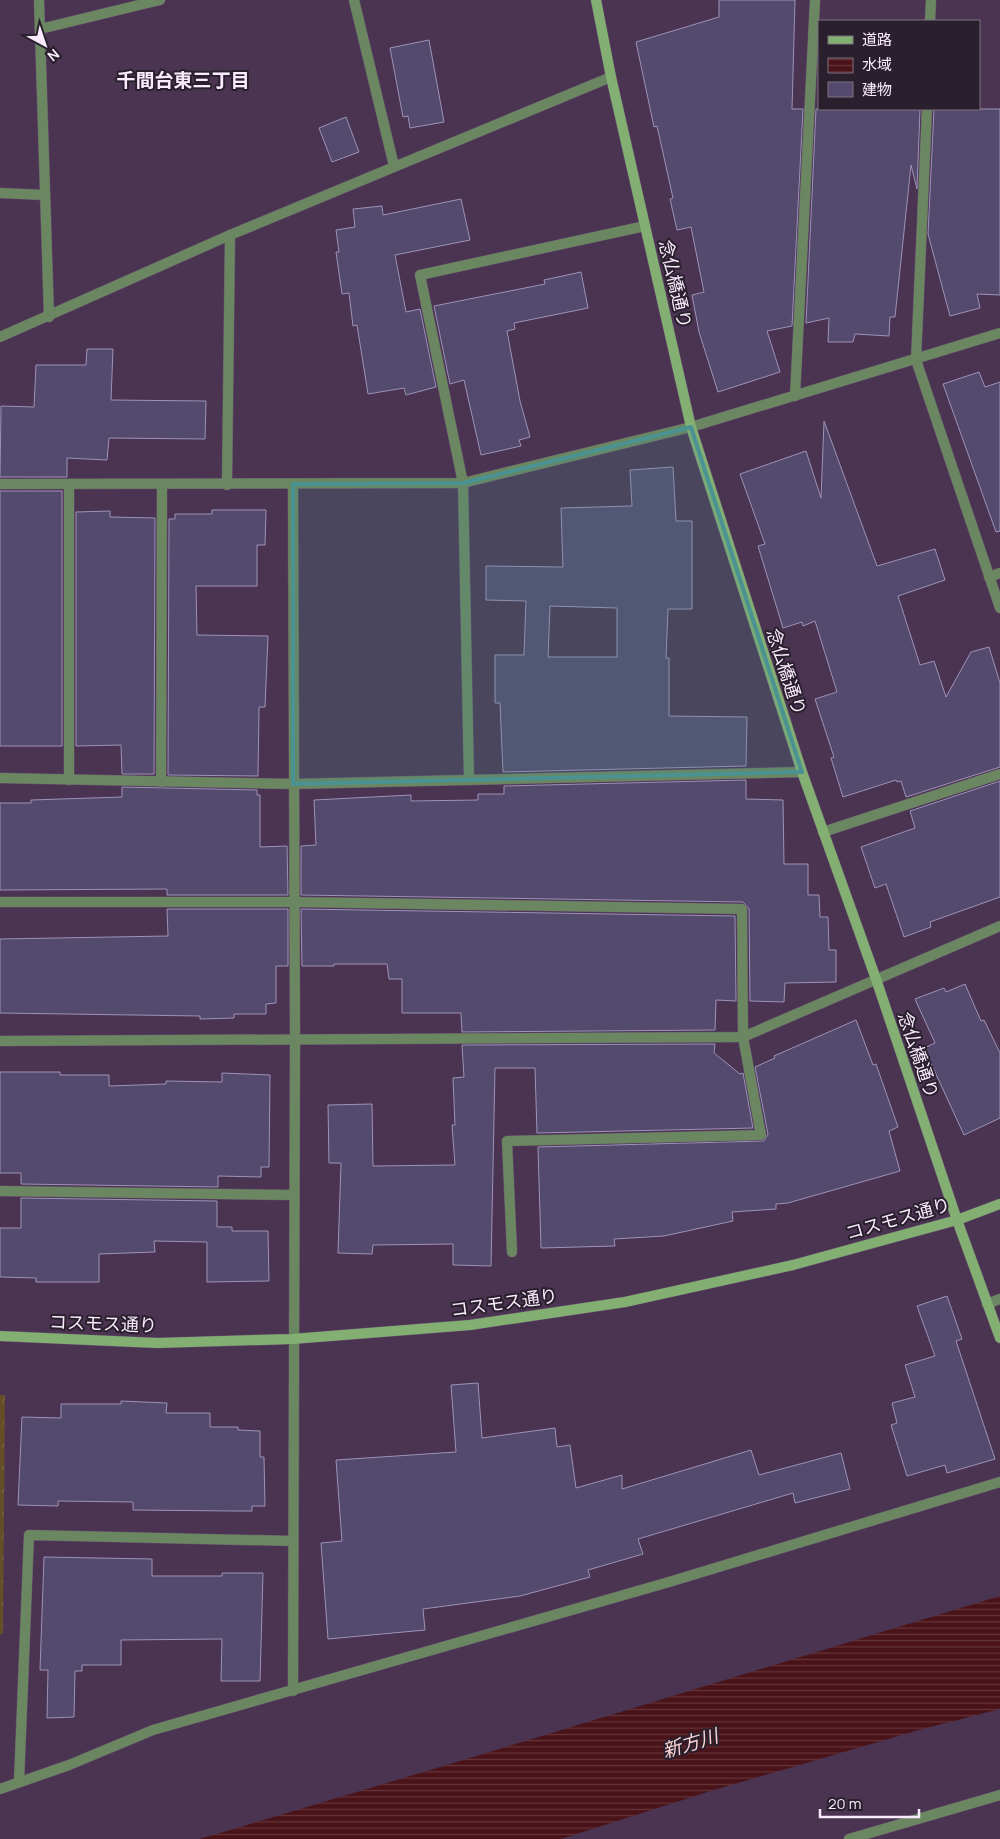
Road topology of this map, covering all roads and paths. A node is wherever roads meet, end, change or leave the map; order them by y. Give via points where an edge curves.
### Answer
1 (39, 0) edge
2 (160, 0) edge
3 (354, 0) edge
4 (596, 0) edge
5 (815, 0) edge
6 (931, 0) edge
7 (930, 20) edge
8 (40, 29) junction
9 (612, 77) junction
10 (927, 110) edge
11 (394, 166) junction
12 (0, 194) edge
13 (45, 195) junction
14 (645, 226) junction
15 (230, 235) junction
16 (49, 316) junction
17 (1000, 333) edge
18 (0, 336) edge
19 (916, 360) junction
20 (795, 396) junction
21 (690, 427) junction
22 (463, 483) junction
23 (0, 484) edge
24 (293, 484) junction
25 (69, 485) junction
26 (162, 485) junction
27 (227, 485) junction
28 (1000, 573) edge
29 (989, 577) junction
30 (1000, 608) edge
31 (802, 772) junction
32 (1000, 774) edge
33 (0, 778) edge
34 (70, 780) junction
35 (469, 780) junction
36 (161, 782) junction
37 (293, 784) junction
38 (823, 832) junction
39 (0, 902) edge
40 (294, 902) junction
41 (1000, 926) edge
42 (876, 979) junction
43 (743, 1037) junction
44 (295, 1038) junction
45 (0, 1040) edge
46 (0, 1191) edge
47 (293, 1195) junction
48 (1000, 1204) edge
49 (956, 1220) junction
50 (512, 1252) dead end
51 (1000, 1299) edge
52 (988, 1304) junction
53 (0, 1336) edge
54 (1000, 1338) edge
55 (292, 1339) junction
56 (1000, 1482) edge
57 (293, 1541) junction
58 (292, 1692) junction
59 (19, 1782) junction
60 (0, 1789) edge
61 (1000, 1795) edge
62 (850, 1839) edge

1 - 8 street
2 - 8 street
3 - 11 street
4 - 9 street, 念仏橋通り
5 - 20 street
6 - 7 street
8 - 13 street
9 - 11 street
9 - 14 street, 念仏橋通り
10 - 19 street
11 - 15 street
12 - 13 street
13 - 16 street
14 - 21 street, 念仏橋通り
14 - 22 street via 420,275
15 - 16 street
15 - 27 street
16 - 18 street
17 - 19 street
19 - 20 street
19 - 29 street
20 - 21 street
21 - 22 street
21 - 31 street, 念仏橋通り
22 - 24 street
22 - 35 street
23 - 25 street
24 - 27 street
24 - 37 street
25 - 26 street
25 - 34 street
26 - 27 street
26 - 36 street
28 - 29 street
29 - 30 street
31 - 35 street
31 - 38 street, 念仏橋通り
32 - 38 street
33 - 34 street
34 - 36 street
35 - 37 street
36 - 37 street
37 - 40 street
38 - 42 street, 念仏橋通り
39 - 40 street
40 - 43 street via 742,909
40 - 44 street
41 - 42 street
42 - 43 street
42 - 49 street, 念仏橋通り
43 - 44 street
43 - 50 street via 761,1136 507,1142
44 - 45 street
44 - 47 street
46 - 47 street
47 - 55 street
48 - 49 street, コスモス通り
49 - 52 street, 念仏橋通り
49 - 55 street, コスモス通り via 793,1265 626,1302 470,1325
51 - 52 street
52 - 54 street, 念仏橋通り
53 - 55 street, コスモス通り via 157,1343
55 - 57 street
56 - 58 street
57 - 58 street
57 - 59 street via 29,1535
58 - 59 street via 153,1730
59 - 60 street
61 - 62 street

